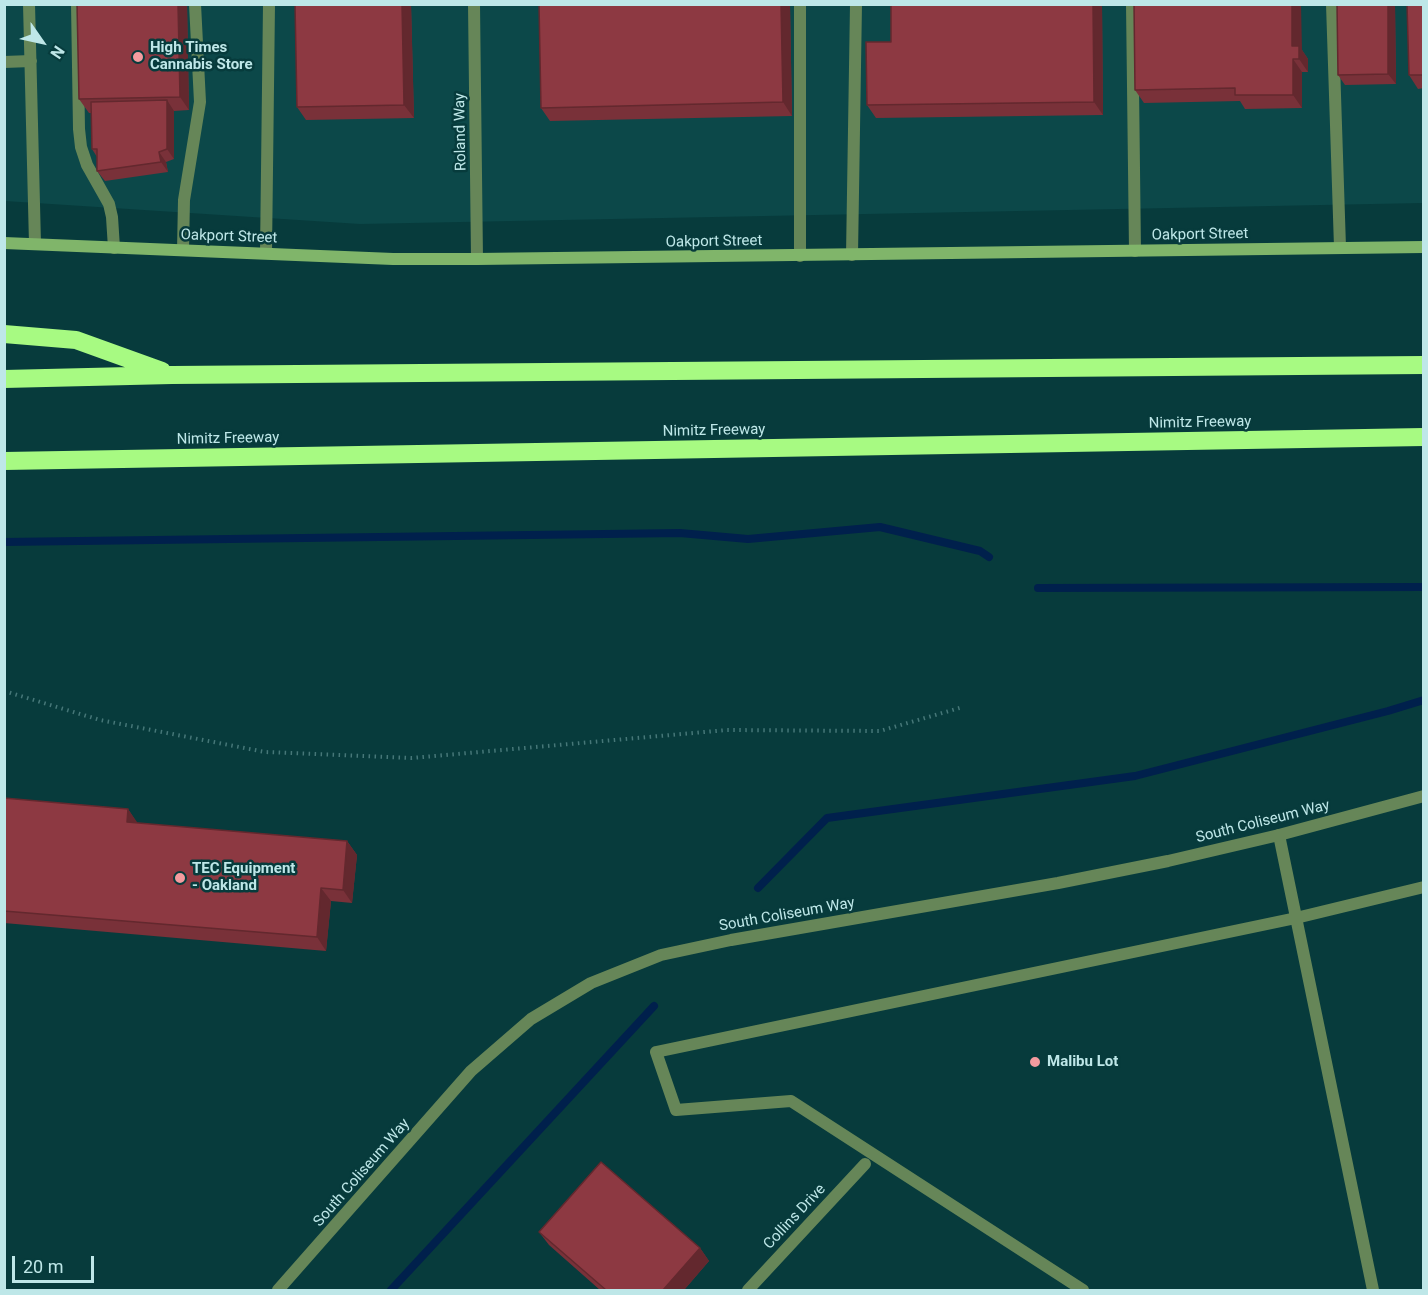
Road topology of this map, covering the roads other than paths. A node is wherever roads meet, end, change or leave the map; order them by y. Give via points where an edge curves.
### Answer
1 (29, 4) edge
2 (77, 4) edge
3 (195, 4) edge
4 (269, 4) edge
5 (474, 4) edge
6 (800, 4) edge
7 (856, 4) edge
8 (1132, 4) edge
9 (1332, 4) edge
10 (31, 61) junction
11 (4, 62) edge
12 (4, 243) edge
13 (35, 244) junction
14 (1424, 247) edge
15 (114, 248) junction
16 (1340, 248) junction
17 (183, 250) junction
18 (1135, 251) junction
19 (266, 253) junction
20 (852, 255) junction
21 (800, 256) junction
22 (477, 259) junction
23 (4, 334) edge
24 (1424, 365) edge
25 (172, 375) junction
26 (4, 379) edge
27 (1424, 437) edge
28 (4, 461) edge
29 (1424, 796) edge
30 (1279, 835) junction
31 (1424, 887) edge
32 (1296, 918) junction
33 (864, 1164) dead end
34 (278, 1290) edge
35 (748, 1290) edge
36 (1083, 1290) edge
37 (1373, 1290) edge

1 - 10 street
2 - 15 street via 81,147 109,204
3 - 17 street via 200,102 184,200
4 - 19 street
5 - 22 street, Roland Way
6 - 21 street
7 - 20 street
8 - 18 street
9 - 16 street
10 - 11 street
10 - 13 street
12 - 13 main road, Oakport Street
13 - 15 main road, Oakport Street
14 - 16 main road, Oakport Street
15 - 17 main road, Oakport Street
16 - 18 main road, Oakport Street
17 - 19 main road, Oakport Street
18 - 20 main road, Oakport Street
19 - 22 main road, Oakport Street
20 - 21 main road, Oakport Street
21 - 22 main road, Oakport Street
23 - 25 highway via 76,340
24 - 25 highway
25 - 26 highway
27 - 28 highway, Nimitz Freeway
29 - 30 street, South Coliseum Way
30 - 32 street
30 - 34 street, South Coliseum Way via 1069,881 660,955 591,983 531,1019 471,1071
31 - 32 street
32 - 36 street via 656,1052 676,1110 791,1101
32 - 37 street
33 - 35 street, Collins Drive

